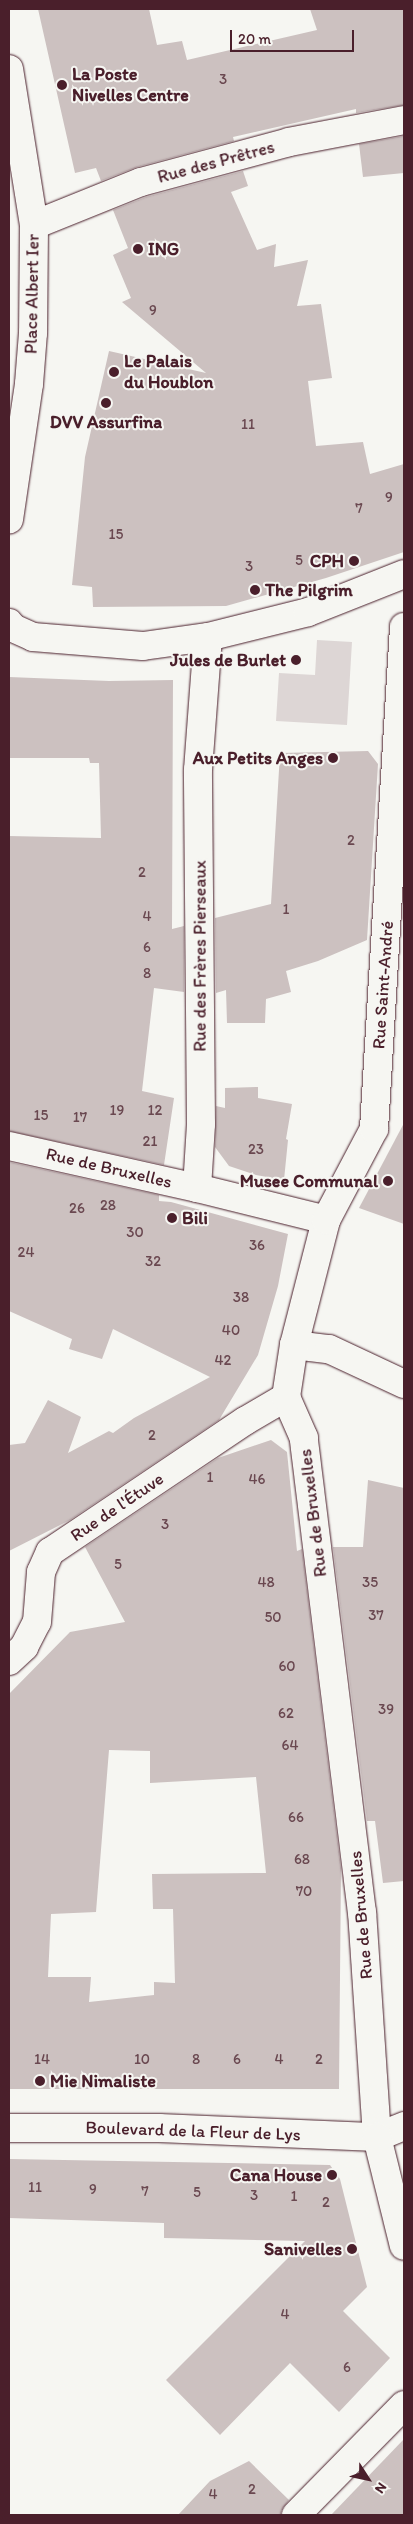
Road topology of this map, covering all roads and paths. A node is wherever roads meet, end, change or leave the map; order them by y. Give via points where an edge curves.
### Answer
1 (9, 69) edge
2 (404, 120) edge
3 (34, 226) junction
4 (9, 520) edge
5 (404, 574) edge
6 (9, 623) edge
7 (404, 627) edge
8 (208, 637) junction
9 (9, 1146) edge
10 (198, 1188) junction
11 (326, 1220) junction
12 (294, 1344) junction
13 (404, 1384) edge
14 (286, 1397) junction
15 (9, 1660) edge
16 (404, 2126) edge
17 (9, 2128) edge
18 (377, 2137) junction
19 (404, 2246) edge
20 (404, 2406) edge
21 (296, 2515) edge

1 - 3 street, Place Albert Ier
2 - 3 street, Rue des Prêtres via 289,142 141,182
3 - 4 street, Place Albert Ier via 29,384
5 - 8 street via 308,612
6 - 8 street via 33,637 143,646
7 - 11 street, Rue Saint-André via 374,1129
8 - 10 street, Rue des Frères Pierseaux via 198,770 201,1124
9 - 10 street, Rue de Bruxelles
10 - 11 street, Rue de Bruxelles
11 - 12 street
12 - 13 street via 329,1349
12 - 14 street
14 - 15 street, Rue de l'Étuve via 50,1552 41,1572 37,1622 24,1647
14 - 18 street, Rue de Bruxelles via 304,1438 362,1913
16 - 18 street
17 - 18 street, Boulevard de la Fleur de Lys via 159,2128
18 - 19 street, Rue de Bruxelles
20 - 21 street

